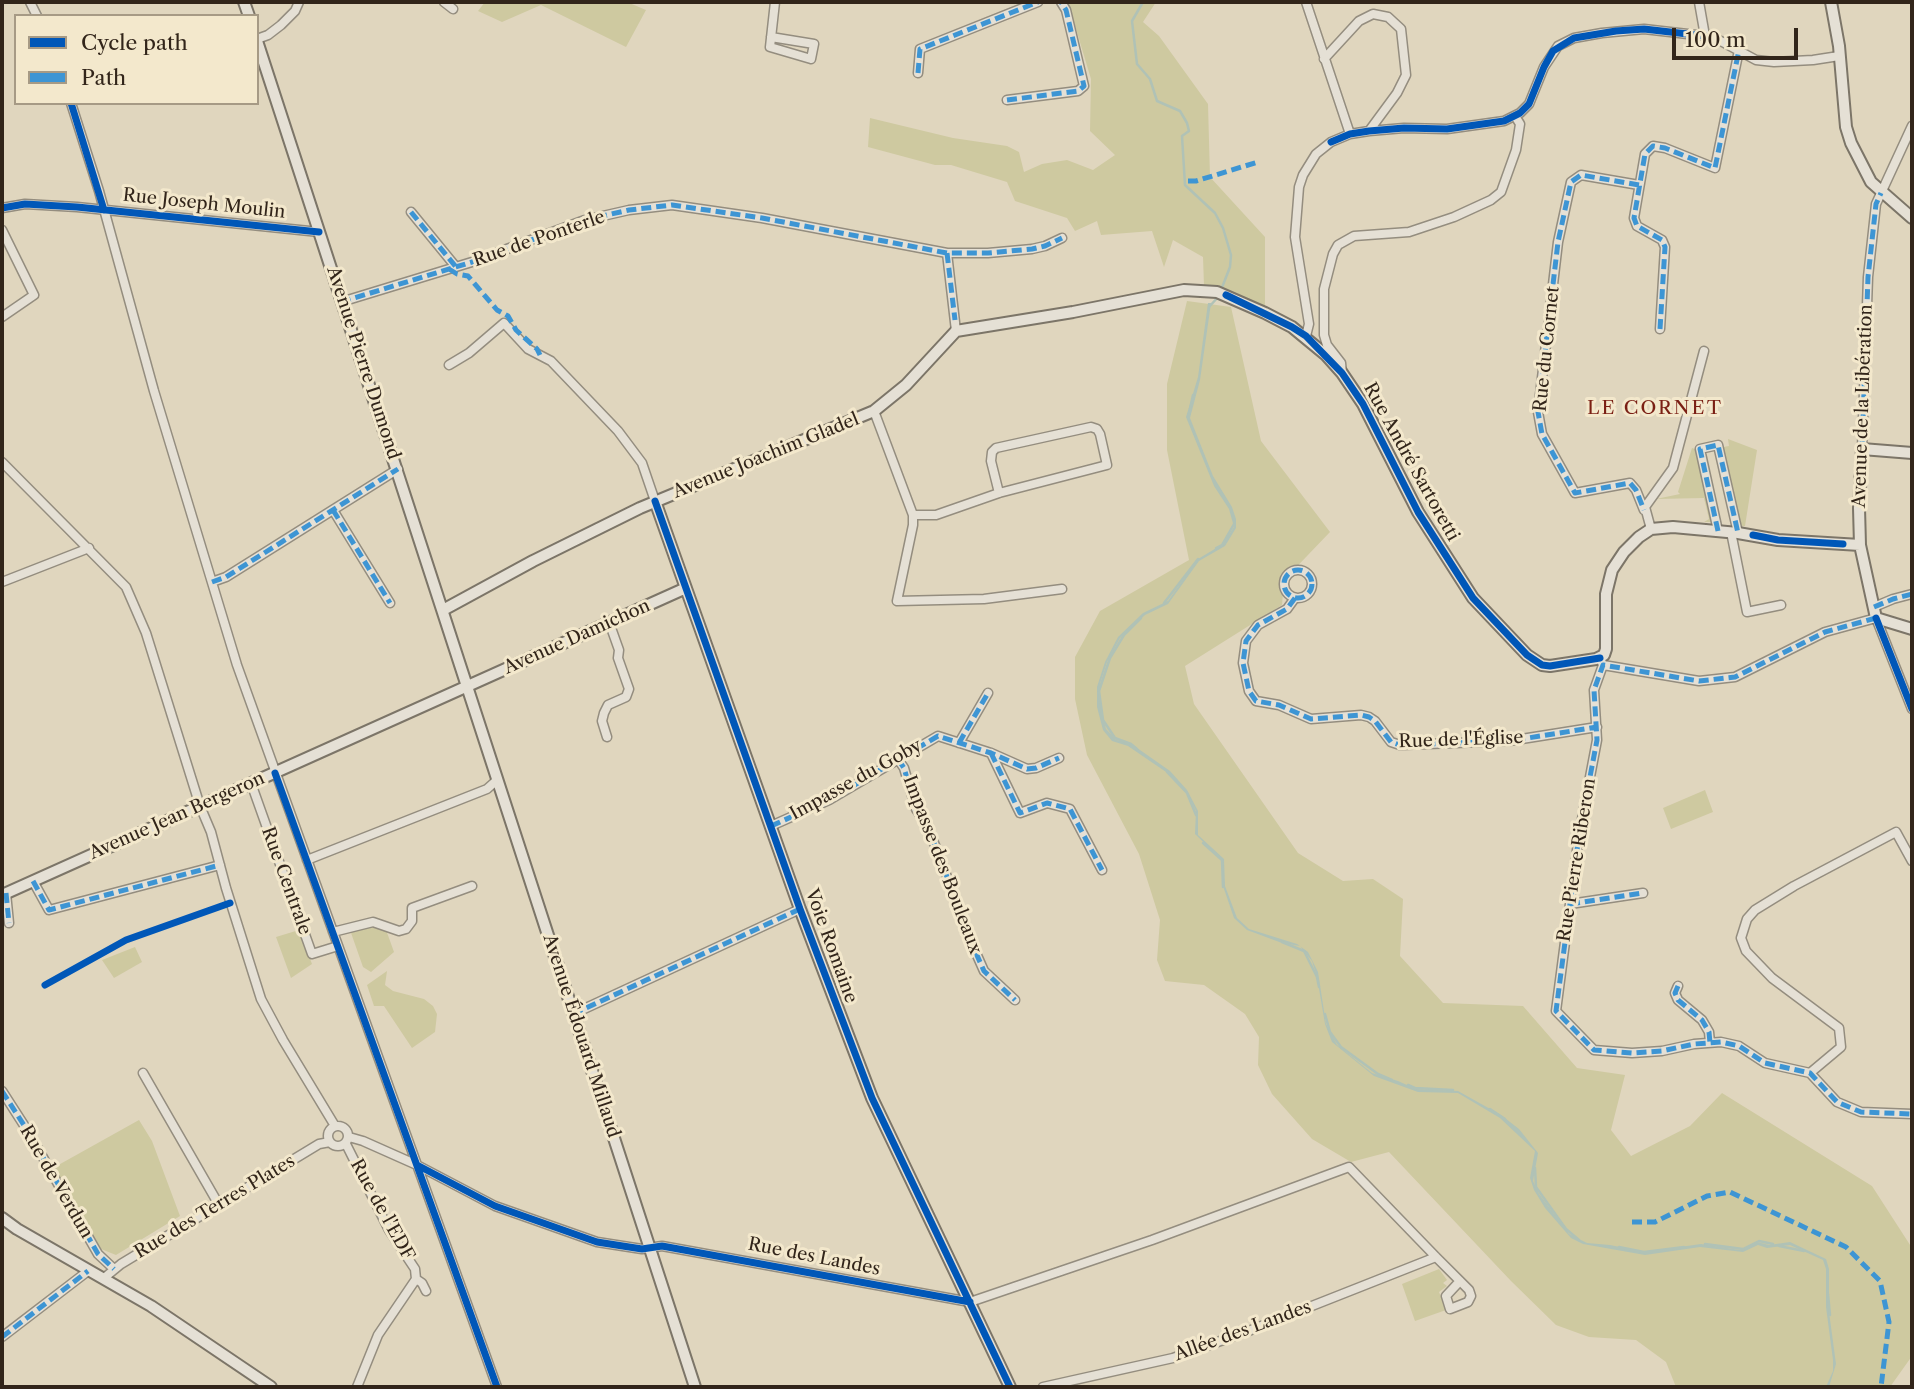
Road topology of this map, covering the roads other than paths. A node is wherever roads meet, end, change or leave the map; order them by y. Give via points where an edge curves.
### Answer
1 (299, 2) edge
2 (444, 2) edge
3 (775, 2) edge
4 (1038, 2) edge
5 (1061, 2) edge
6 (1300, 2) edge
7 (1306, 2) edge
8 (1699, 2) edge
9 (1831, 2) edge
10 (453, 9) dead end
11 (1315, 32) junction
12 (1705, 36) junction
13 (771, 37) junction
14 (259, 39) edge
15 (259, 46) edge
16 (1739, 50) junction
17 (1839, 56) junction
18 (1324, 59) junction
19 (918, 73) dead end
20 (1007, 100) dead end
21 (72, 105) edge
22 (1515, 116) junction
23 (1912, 126) edge
24 (1369, 131) junction
25 (1350, 134) junction
26 (1639, 185) junction
27 (1881, 192) junction
28 (2, 208) edge
29 (104, 210) junction
30 (411, 212) dead end
31 (1912, 218) edge
32 (2, 230) edge
33 (319, 232) junction
34 (1062, 238) dead end
35 (947, 253) junction
36 (456, 267) junction
37 (341, 302) junction
38 (2, 317) edge
39 (1660, 328) dead end
40 (956, 331) junction
41 (1306, 336) junction
42 (1704, 351) dead end
43 (449, 365) dead end
44 (1342, 373) junction
45 (874, 411) junction
46 (1862, 449) junction
47 (1912, 453) edge
48 (2, 462) edge
49 (398, 469) junction
50 (999, 493) junction
51 (655, 501) junction
52 (337, 508) junction
53 (1644, 510) junction
54 (913, 515) junction
55 (1651, 529) junction
56 (1718, 531) junction
57 (1735, 532) junction
58 (1860, 545) junction
59 (89, 548) junction
60 (2, 582) edge
61 (212, 582) junction
62 (686, 588) junction
63 (1062, 589) dead end
64 (1912, 594) edge
65 (1295, 598) dead end
66 (390, 603) dead end
67 (1781, 605) dead end
68 (443, 610) junction
69 (1875, 612) junction
70 (609, 622) junction
71 (1912, 628) edge
72 (1602, 662) junction
73 (468, 685) junction
74 (988, 693) dead end
75 (1912, 709) edge
76 (1597, 727) junction
77 (607, 737) dead end
78 (958, 743) junction
79 (990, 753) junction
80 (1059, 758) dead end
81 (898, 760) junction
82 (275, 772) junction
83 (497, 780) junction
84 (251, 783) junction
85 (487, 789) junction
86 (502, 796) junction
87 (200, 806) junction
88 (771, 826) junction
89 (307, 860) junction
90 (1912, 861) edge
91 (219, 865) junction
92 (1102, 870) dead end
93 (33, 881) junction
94 (472, 886) dead end
95 (1643, 893) dead end
96 (4, 894) edge
97 (1570, 904) junction
98 (800, 909) junction
99 (9, 923) dead end
100 (333, 932) junction
101 (338, 946) junction
102 (1678, 986) dead end
103 (1015, 1000) dead end
104 (573, 1014) junction
105 (1710, 1043) junction
106 (143, 1073) dead end
107 (1810, 1073) junction
108 (2, 1091) edge
109 (1912, 1114) edge
110 (335, 1126) junction
111 (347, 1140) junction
112 (330, 1142) junction
113 (417, 1165) junction
114 (219, 1205) junction
115 (2, 1218) edge
116 (651, 1246) junction
117 (1436, 1257) junction
118 (114, 1269) junction
119 (88, 1271) junction
120 (104, 1278) junction
121 (416, 1279) junction
122 (1460, 1280) dead end
123 (426, 1290) dead end
124 (971, 1303) junction
125 (2, 1337) edge
126 (271, 1387) edge
127 (356, 1387) edge
128 (496, 1387) edge
129 (695, 1387) edge
130 (1010, 1387) edge
131 (1043, 1387) edge

1 - 14 street via 281,25
2 - 10 street
3 - 13 street
4 - 19 street via 920,49
5 - 20 street via 1084,86 1078,91
6 - 11 street
7 - 11 street
8 - 12 street
9 - 17 street
11 - 18 street
12 - 16 street
12 - 22 street via 1644,29 1574,38 1553,51 1533,96
13 - 13 street via 769,47 811,59 814,44
15 - 33 street, Avenue Pierre Dumond
16 - 17 street via 1756,60 1774,62
16 - 26 street via 1715,168 1653,146 1645,154
17 - 27 street via 1846,127 1871,182
18 - 24 street via 1359,21 1373,14 1388,17 1401,29 1406,75
18 - 25 street
21 - 29 street
22 - 24 street via 1496,124
22 - 44 street via 1520,124 1517,150 1501,192 1491,200 1409,232 1354,236 1338,245 1324,289 1324,335
23 - 27 street, Avenue de la Libération
24 - 25 street
25 - 41 street via 1316,154 1299,187 1295,237 1309,324
26 - 39 street via 1635,222 1662,240 1665,257
26 - 53 street, Rue du Cornet via 1581,175 1571,182 1558,242 1538,412 1542,435 1575,493 1630,484
27 - 31 street
27 - 46 street, Avenue de la Libération via 1868,277
28 - 29 street, Rue Joseph Moulin via 25,204
29 - 33 street, Rue Joseph Moulin
29 - 61 street
30 - 36 street
32 - 38 street via 34,295
33 - 37 street, Avenue Pierre Dumond
34 - 35 street, Rue de Ponterle via 1032,249
35 - 36 street, Rue de Ponterle via 672,205 585,220
35 - 40 street
36 - 37 street, Rue de Ponterle
37 - 49 street, Avenue Pierre Dumond
40 - 41 street, Rue André Sartoretti via 1184,290 1222,294
40 - 45 street, Avenue Joachim Gladel
41 - 44 street, Rue André Sartoretti
42 - 53 street via 1673,468
43 - 51 street via 504,323 528,349 551,361 618,431 642,463
44 - 72 street, Rue André Sartoretti via 1363,404 1418,512 1485,613 1542,665
45 - 51 street, Avenue Joachim Gladel
45 - 54 street
46 - 47 street
46 - 58 street, Avenue de la Libération
48 - 59 street
49 - 52 street
49 - 68 street, Avenue Pierre Dumond
50 - 50 street via 1107,465 1101,434 1091,426 996,448 991,461
50 - 54 street via 936,515
51 - 62 street, Voie Romaine
51 - 68 street, Avenue Joachim Gladel
52 - 61 street
52 - 66 street
53 - 55 street
54 - 63 street via 897,601 984,599
55 - 56 street
55 - 72 street via 1624,552 1612,570
56 - 57 street
56 - 57 street via 1700,449 1718,445
57 - 58 street via 1778,540
57 - 67 street via 1747,612
58 - 69 street, Avenue de la Libération
59 - 60 street
59 - 87 street via 127,587
61 - 82 street
62 - 70 street, Avenue Damichon
62 - 88 street, Voie Romaine
64 - 69 street via 1893,598
65 - 76 street, Rue de l'Église via 1287,609 1258,625 1246,641 1243,663 1256,701 1311,719 1369,717 1391,742 1400,745 1509,741
68 - 73 street, Avenue Pierre Dumond
69 - 71 street
69 - 72 street via 1735,677 1699,681
69 - 75 street
70 - 73 street, Avenue Damichon
70 - 77 street via 629,689 626,697 608,705 604,713
72 - 76 street, Rue Pierre Riberon via 1594,690
73 - 82 street, Avenue Jean Bergeron
73 - 83 street, Avenue Édouard Millaud
74 - 78 street
76 - 97 street, Rue Pierre Riberon
78 - 79 street, Impasse du Goby
78 - 81 street, Impasse du Goby via 933,737
79 - 80 street, Impasse du Goby via 1027,769
79 - 92 street via 1020,813 1047,803 1070,809
81 - 88 street, Impasse du Goby via 829,800
81 - 103 street, Impasse des Bouleaux via 984,971
82 - 84 street, Avenue Jean Bergeron
82 - 89 street
83 - 85 street
83 - 86 street, Avenue Édouard Millaud
84 - 87 street, Avenue Jean Bergeron
84 - 101 street, Rue Centrale via 312,954
85 - 86 street
85 - 89 street
86 - 104 street, Avenue Édouard Millaud
87 - 91 street
87 - 93 street, Avenue Jean Bergeron
88 - 98 street, Voie Romaine
89 - 100 street
90 - 107 street via 1896,832 1794,886 1747,919 1741,938 1746,951 1772,978 1839,1028 1841,1047
91 - 93 street via 49,910
91 - 110 street via 261,999
93 - 96 street, Avenue Jean Bergeron
94 - 100 street via 412,908 412,921 399,931 373,922
95 - 97 street
96 - 99 street
97 - 105 street, Rue Pierre Riberon via 1556,1011 1594,1050 1632,1053
98 - 104 street
98 - 124 street, Voie Romaine via 872,1098
100 - 101 street
101 - 113 street
102 - 105 street via 1678,1000 1702,1020
104 - 116 street, Avenue Édouard Millaud
105 - 107 street via 1739,1046 1765,1063
106 - 114 street
107 - 109 street via 1837,1102 1861,1112
108 - 118 street, Rue de Verdun via 98,1254
110 - 111 street via 345,1128
110 - 112 street via 328,1133
111 - 112 street via 336,1146
111 - 113 street, Rue des Landes via 363,1141
111 - 121 street, Rue de l'EDF via 389,1230 415,1269
112 - 114 street, Rue des Terres Plates via 319,1144
113 - 116 street, Rue des Landes via 495,1206 542,1224 597,1242 642,1249
113 - 128 street
114 - 118 street, Rue des Terres Plates
115 - 119 street
116 - 124 street, Rue des Landes
116 - 129 street, Avenue Édouard Millaud
117 - 122 street
117 - 124 street via 1349,1167
117 - 131 street, Allée des Landes via 1173,1358
118 - 120 street, Rue des Terres Plates
119 - 120 street
119 - 125 street
120 - 126 street
121 - 123 street
121 - 127 street, Rue de l'EDF via 378,1335
124 - 130 street, Voie Romaine

